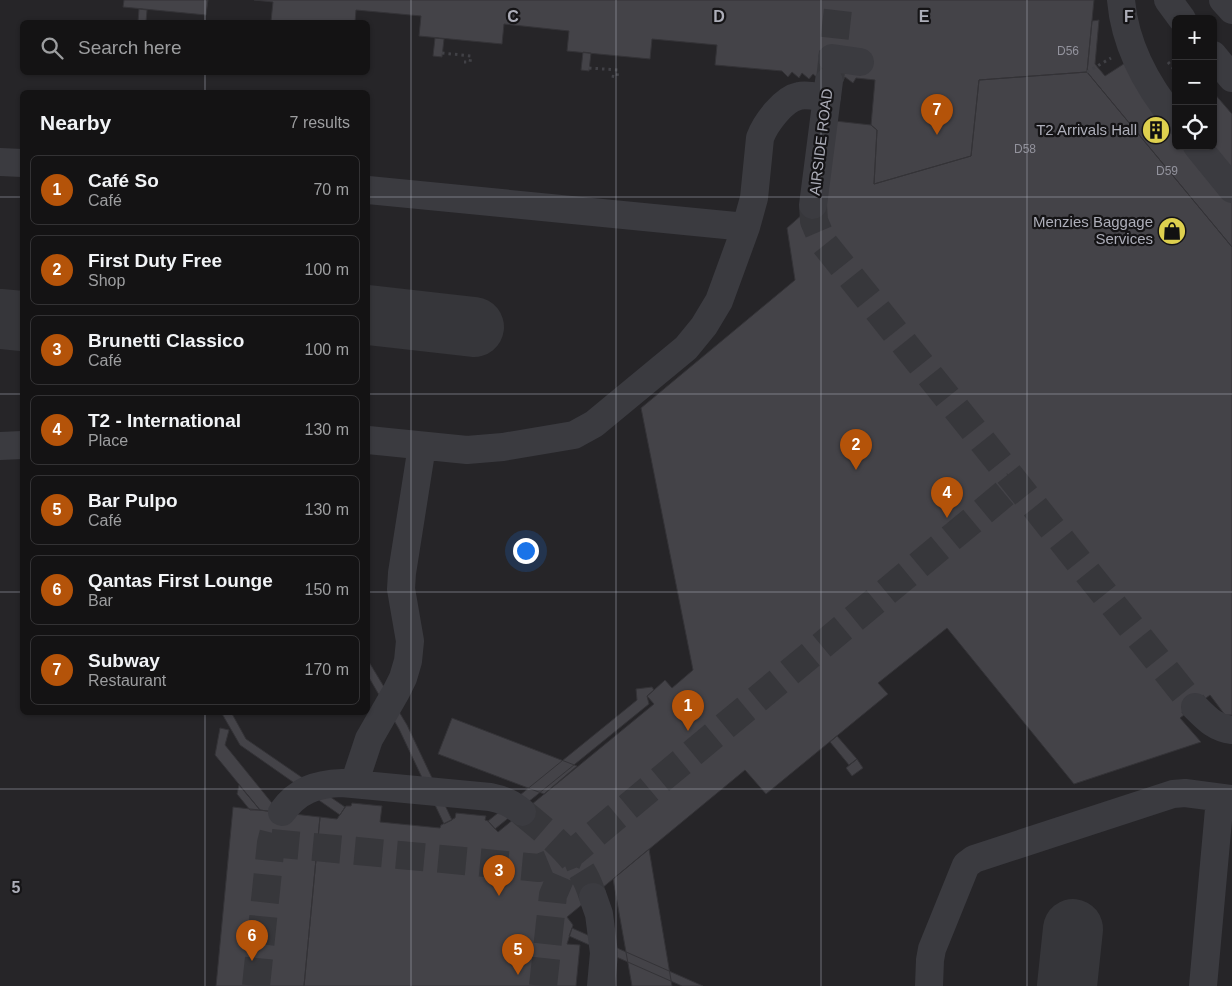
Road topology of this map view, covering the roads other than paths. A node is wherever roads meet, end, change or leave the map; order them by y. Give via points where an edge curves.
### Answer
1 (1121, 0) edge
2 (1168, 0) edge
3 (1224, 0) edge
4 (1232, 10) edge
5 (1179, 15) edge
6 (1217, 60) edge
7 (860, 62) dead end
8 (1232, 78) edge
9 (829, 79) junction
10 (1172, 116) edge
11 (1200, 150) edge
12 (0, 162) edge
13 (20, 163) edge
14 (1232, 189) edge
15 (370, 190) edge
16 (813, 205) tunnel mouth
17 (746, 227) junction
18 (370, 440) edge
19 (20, 445) edge
20 (0, 446) edge
21 (422, 446) junction
22 (1195, 707) tunnel mouth
23 (1232, 730) edge
24 (354, 784) junction
25 (1226, 798) edge
26 (282, 812) tunnel mouth
27 (522, 812) tunnel mouth
28 (593, 897) tunnel mouth
29 (601, 986) edge
30 (929, 986) edge
31 (1203, 986) edge

1 - 10 street, bridge via 1123,20 1137,61
2 - 5 street
3 - 4 street
6 - 8 street
7 - 9 street
9 - 16 street, AIRSIDE ROAD
9 - 17 street via 784,104 763,129 754,198
11 - 14 street
12 - 13 street
15 - 17 street
17 - 21 street via 719,301 704,326 686,348 594,424 574,435 503,447 467,450
18 - 21 street
19 - 20 street
21 - 24 street via 402,573 401,589 410,641 408,661 396,692 369,739
22 - 23 street via 1219,727
24 - 26 street via 326,784 310,788 295,797
24 - 27 street via 490,797 504,800
25 - 30 street via 1173,794 974,859 966,865 932,950
25 - 31 street
28 - 29 street via 599,914 604,953

